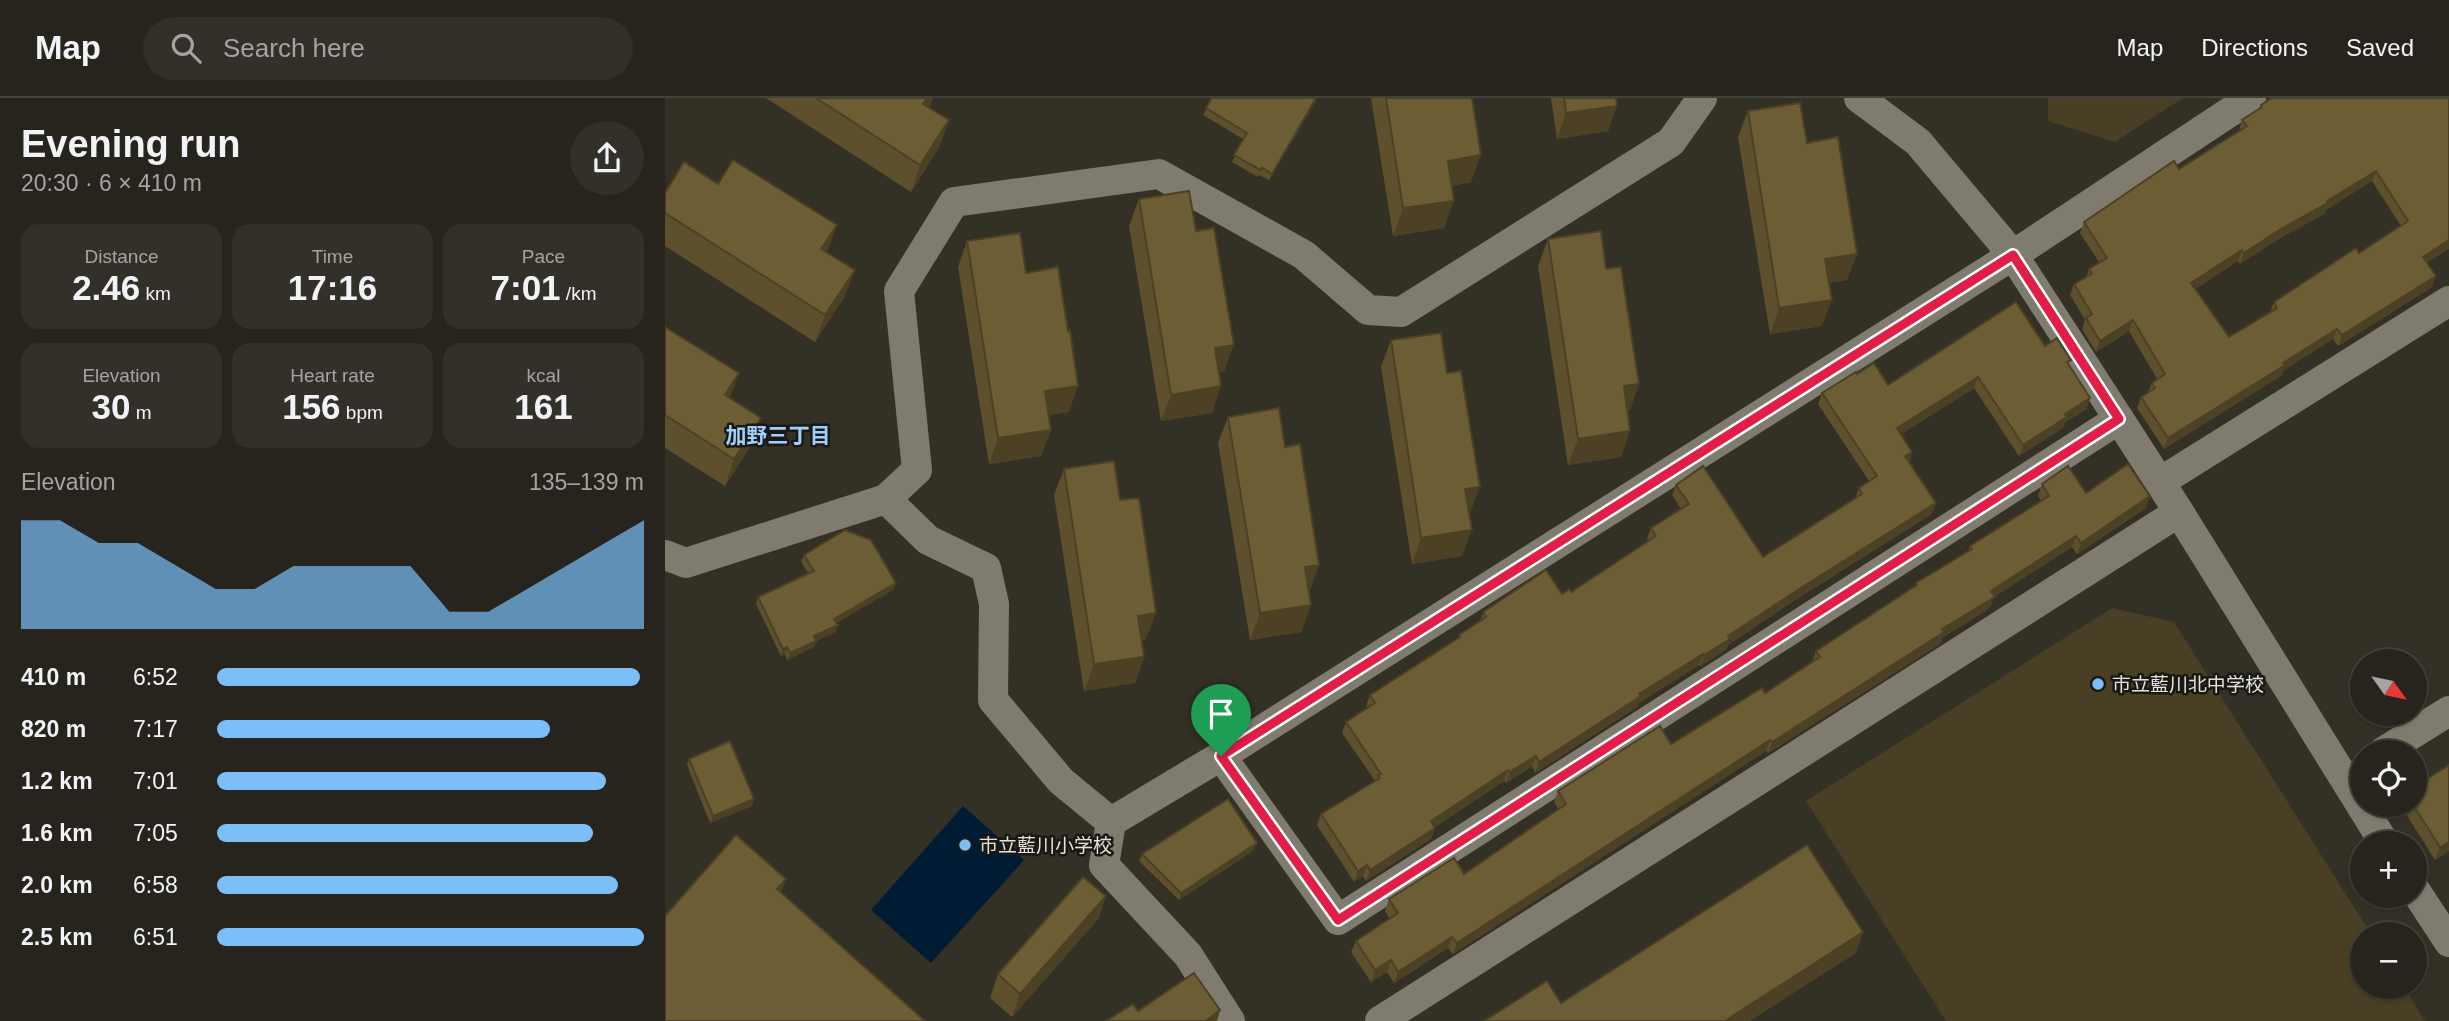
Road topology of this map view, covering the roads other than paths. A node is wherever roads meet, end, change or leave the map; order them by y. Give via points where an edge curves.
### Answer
1 (1702, 98) edge
2 (1859, 98) edge
3 (2251, 98) edge
4 (2013, 255) junction
5 (2449, 300) edge
6 (2119, 419) junction
7 (2160, 482) junction
8 (886, 499) junction
9 (2179, 512) junction
10 (665, 555) edge
11 (2449, 710) edge
12 (2402, 740) edge
13 (1221, 756) junction
14 (2350, 768) edge
15 (1111, 822) junction
16 (2427, 908) edge
17 (2449, 943) edge
18 (1230, 1021) edge
19 (1380, 1021) edge

1 - 8 street via 1671,142 1401,312 1368,310 1304,255 1159,174 954,202 899,291 918,470
2 - 4 street via 1918,142
3 - 4 street
4 - 6 street
4 - 13 street
5 - 7 street
6 - 7 street
6 - 13 street via 1338,920
7 - 9 street
8 - 10 street via 686,563
8 - 15 street via 928,540 986,568 994,604 993,700 1061,781
9 - 14 street
9 - 19 street
11 - 12 street
13 - 15 street
15 - 18 street via 1104,865 1188,955
16 - 17 street

